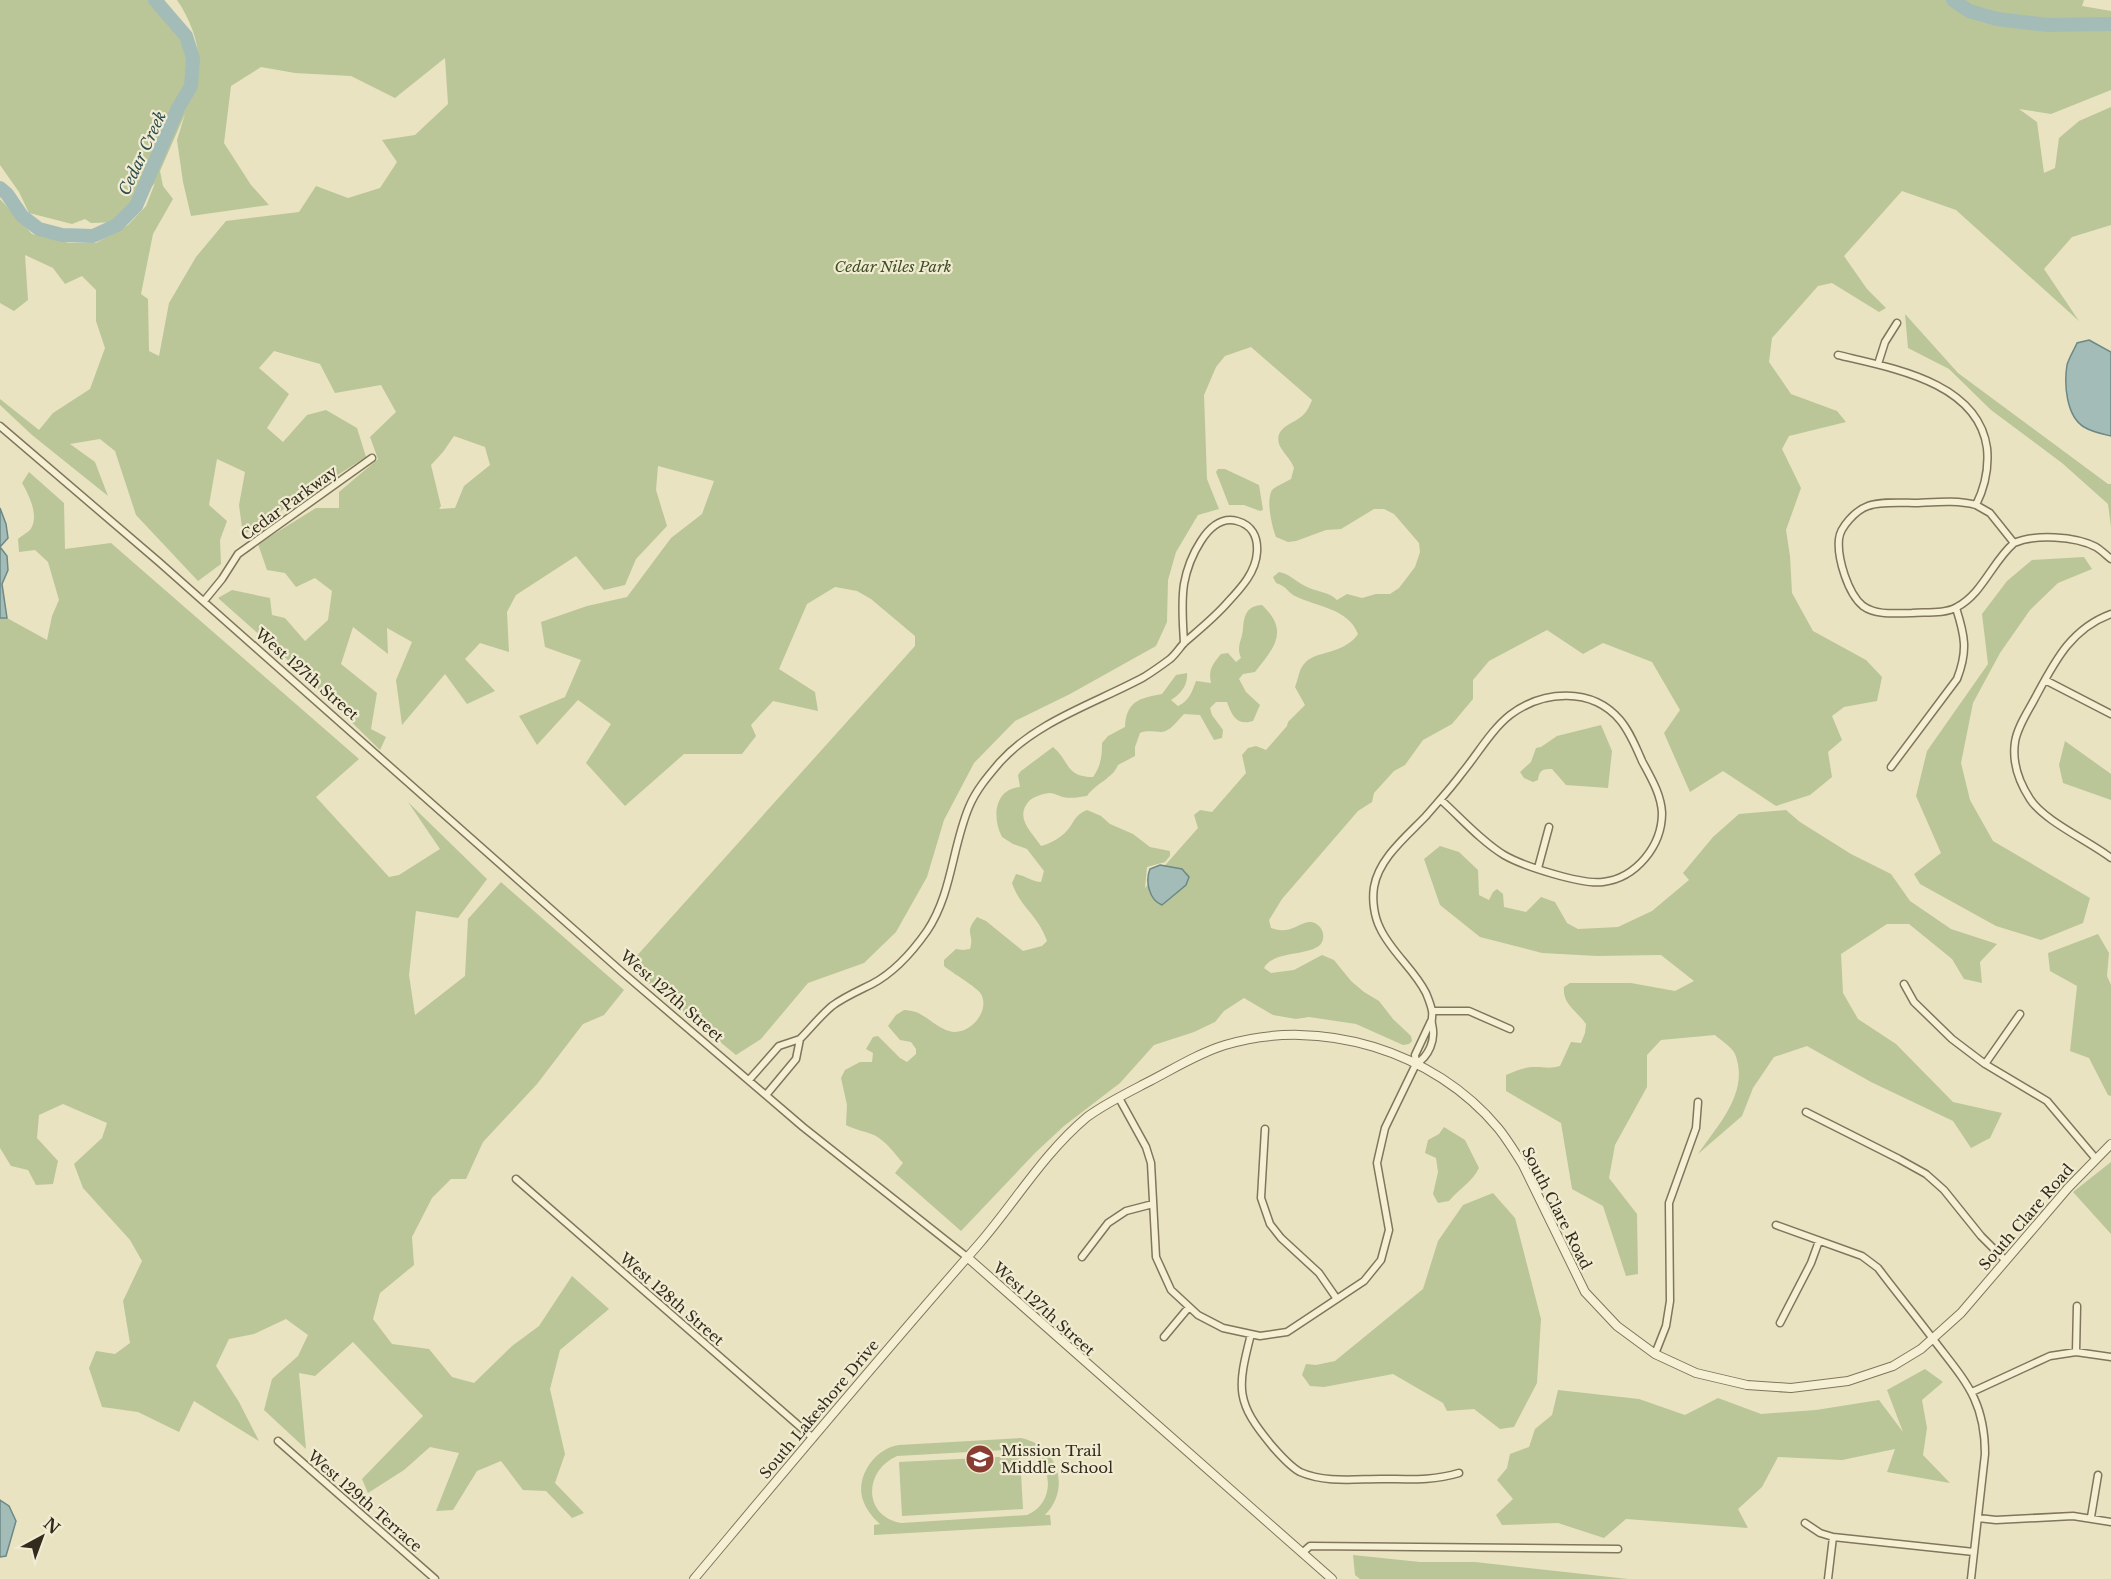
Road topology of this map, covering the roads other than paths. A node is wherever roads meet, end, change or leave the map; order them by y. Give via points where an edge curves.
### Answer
1 (1897, 323) dead end
2 (1838, 355) dead end
3 (1878, 364) junction
4 (0, 426) edge
5 (372, 458) dead end
6 (1976, 505) junction
7 (2014, 543) junction
8 (2111, 559) edge
9 (204, 601) junction
10 (1956, 608) junction
11 (2111, 614) edge
12 (1184, 643) junction
13 (2045, 680) junction
14 (2111, 714) edge
15 (1891, 766) dead end
16 (1441, 800) junction
17 (1549, 827) dead end
18 (2111, 858) edge
19 (1538, 868) junction
20 (1904, 984) dead end
21 (1433, 1011) junction
22 (2020, 1014) dead end
23 (1431, 1022) junction
24 (1510, 1029) dead end
25 (800, 1039) junction
26 (1416, 1064) junction
27 (1985, 1064) junction
28 (749, 1080) junction
29 (766, 1095) junction
30 (1119, 1098) junction
31 (1698, 1102) dead end
32 (1806, 1112) dead end
33 (1265, 1129) dead end
34 (2111, 1144) edge
35 (2096, 1159) junction
36 (516, 1179) dead end
37 (1153, 1204) junction
38 (1776, 1225) dead end
39 (1819, 1241) junction
40 (967, 1257) junction
41 (1082, 1257) dead end
42 (2005, 1260) junction
43 (1337, 1299) junction
44 (2077, 1306) dead end
45 (1189, 1307) junction
46 (1780, 1323) dead end
47 (1251, 1334) junction
48 (1164, 1337) dead end
49 (1933, 1339) junction
50 (2076, 1352) junction
51 (1655, 1354) junction
52 (2111, 1357) edge
53 (1972, 1392) junction
54 (813, 1438) junction
55 (278, 1441) dead end
56 (1459, 1473) dead end
57 (2098, 1475) dead end
58 (2091, 1517) junction
59 (1978, 1518) junction
60 (2111, 1522) edge
61 (1805, 1523) dead end
62 (1833, 1537) junction
63 (1618, 1549) dead end
64 (1974, 1552) junction
65 (1302, 1553) junction
66 (435, 1579) edge
67 (694, 1579) edge
68 (1332, 1579) edge
69 (1828, 1579) edge
70 (1971, 1579) edge

1 - 3 street
2 - 3 street
3 - 6 street via 1941,386 1978,420 1988,463
4 - 9 street, West 127th Street
5 - 9 street, Cedar Parkway via 238,554
6 - 7 street via 1990,513
6 - 10 street via 1958,501 1868,506 1847,522 1839,537 1845,577 1863,606 1892,614
7 - 8 street via 2038,537 2079,542 2095,547
7 - 10 street via 1980,586
9 - 28 street, West 127th Street
10 - 15 street via 1964,632 1964,663 1957,679
11 - 13 street via 2075,635
12 - 12 street via 1214,618 1252,570 1258,542 1254,533 1236,520 1226,520 1208,531 1194,552 1183,586
12 - 25 street via 1146,676 1037,732 1011,751 982,783 970,805 940,905 927,930 894,968 832,1006
13 - 14 street
13 - 18 street via 2015,740 2019,778 2030,800 2047,816
16 - 19 street via 1505,855
16 - 19 street via 1511,714 1566,695 1588,698 1608,708 1622,723 1661,802 1654,846 1629,873 1603,882
16 - 21 street via 1385,860 1373,894 1380,928 1419,982
17 - 19 street
20 - 27 street via 1925,1014
21 - 23 street
21 - 24 street via 1469,1011
22 - 27 street
23 - 26 street via 1415,1055
23 - 26 street via 1433,1040 1425,1059
25 - 28 street via 779,1046
25 - 29 street via 796,1059
26 - 30 street, South Clare Road via 1372,1047 1331,1038 1268,1036 1197,1056
26 - 43 street via 1385,1128 1377,1163 1389,1230 1381,1260 1364,1281
26 - 51 street, South Clare Road via 1464,1095 1498,1128 1523,1165 1585,1292 1617,1326
27 - 35 street via 2047,1101
28 - 29 street, West 127th Street
29 - 40 street, West 127th Street
30 - 37 street via 1146,1147 1151,1163
30 - 40 street, South Clare Road via 1090,1115 1063,1138
31 - 51 street via 1696,1128 1669,1203 1670,1301
32 - 42 street via 1926,1174
33 - 43 street via 1261,1198 1270,1224 1319,1273
34 - 35 street, South Clare Road
35 - 42 street, South Clare Road
36 - 54 street, West 128th Street
37 - 41 street via 1126,1211 1108,1223
37 - 45 street via 1156,1257 1171,1290
38 - 39 street
39 - 46 street
39 - 49 street via 1862,1256 1878,1268
40 - 54 street, South Lakeshore Drive
40 - 65 street, West 127th Street
42 - 49 street, South Clare Road
43 - 47 street via 1287,1332
44 - 50 street
45 - 47 street via 1223,1328
45 - 48 street
47 - 56 street via 1241,1383 1244,1405 1257,1427 1299,1471 1330,1479 1438,1479
49 - 51 street, South Clare Road via 1893,1366 1848,1381 1791,1388 1747,1385 1695,1373
49 - 53 street
50 - 52 street
50 - 53 street via 2039,1360
53 - 59 street via 1985,1436
54 - 67 street, South Lakeshore Drive
55 - 66 street, West 129th Terrace
57 - 58 street
58 - 59 street
58 - 60 street
59 - 64 street
61 - 62 street
62 - 64 street
62 - 69 street
63 - 65 street via 1310,1546
64 - 70 street
65 - 68 street, West 127th Street

